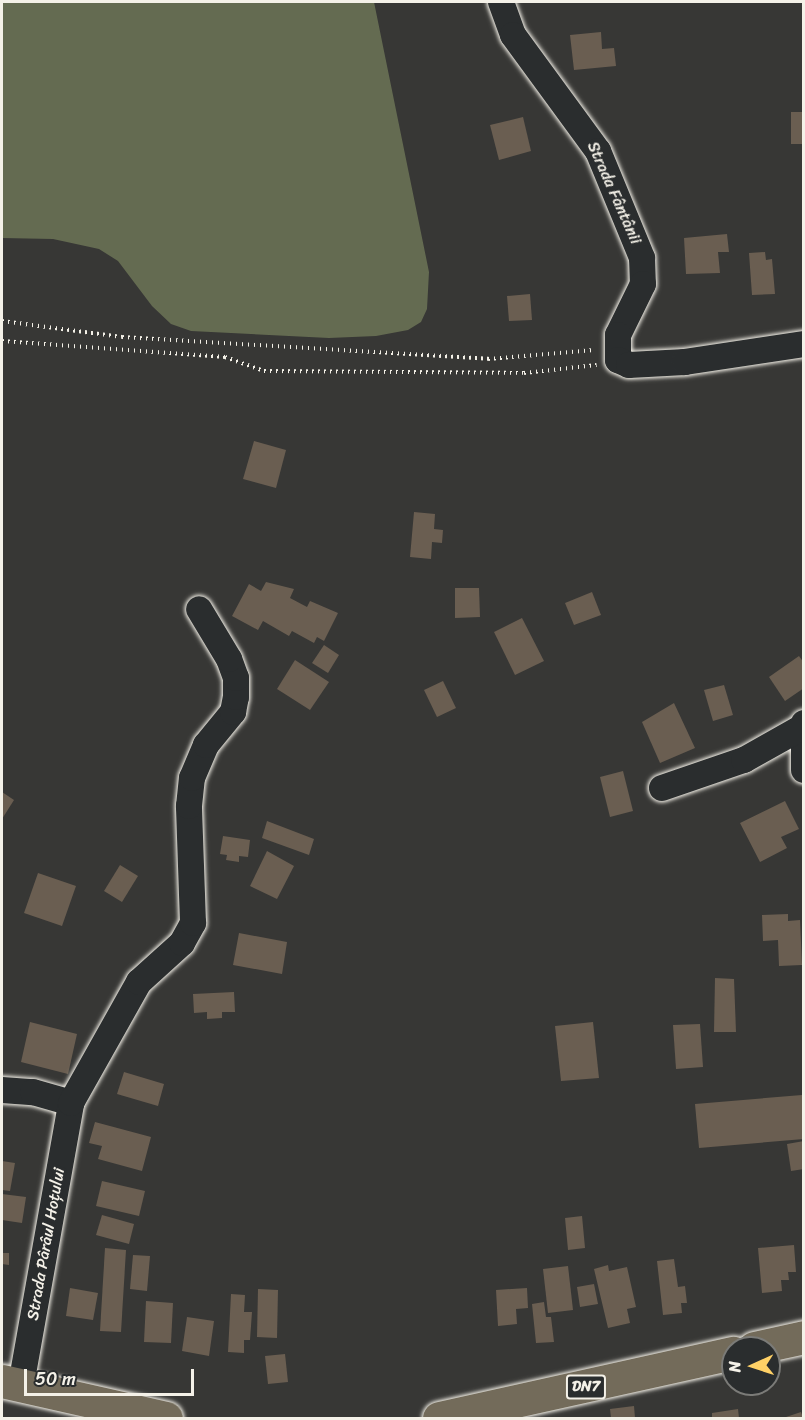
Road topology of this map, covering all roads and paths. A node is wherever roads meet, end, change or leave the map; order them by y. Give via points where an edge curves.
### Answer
1 (501, 2) edge
2 (2, 321) edge
3 (2, 341) edge
4 (804, 344) edge
5 (617, 354) junction
6 (199, 609) dead end
7 (802, 726) edge
8 (804, 770) edge
9 (662, 788) dead end
10 (2, 1090) edge
11 (71, 1103) junction
12 (804, 1337) edge
13 (781, 1342) edge
14 (721, 1356) edge
15 (11, 1383) edge
16 (166, 1419) edge
17 (439, 1419) edge

1 - 5 street, Strada Fântânii via 513,35 598,151 642,258 644,284
2 - 5 path via 134,338 488,359
3 - 5 path via 225,357 264,371 524,373
4 - 5 street via 685,362 629,365
6 - 11 street, Strada Pârâul Hoțului via 229,659 236,678 236,697 233,712 206,745 192,778 189,806 193,923 182,943 139,982
7 - 8 street
7 - 9 street via 744,760
10 - 11 street via 33,1092
11 - 15 street, Strada Pârâul Hoțului
12 - 13 highway
14 - 17 highway, DN7
15 - 16 highway

